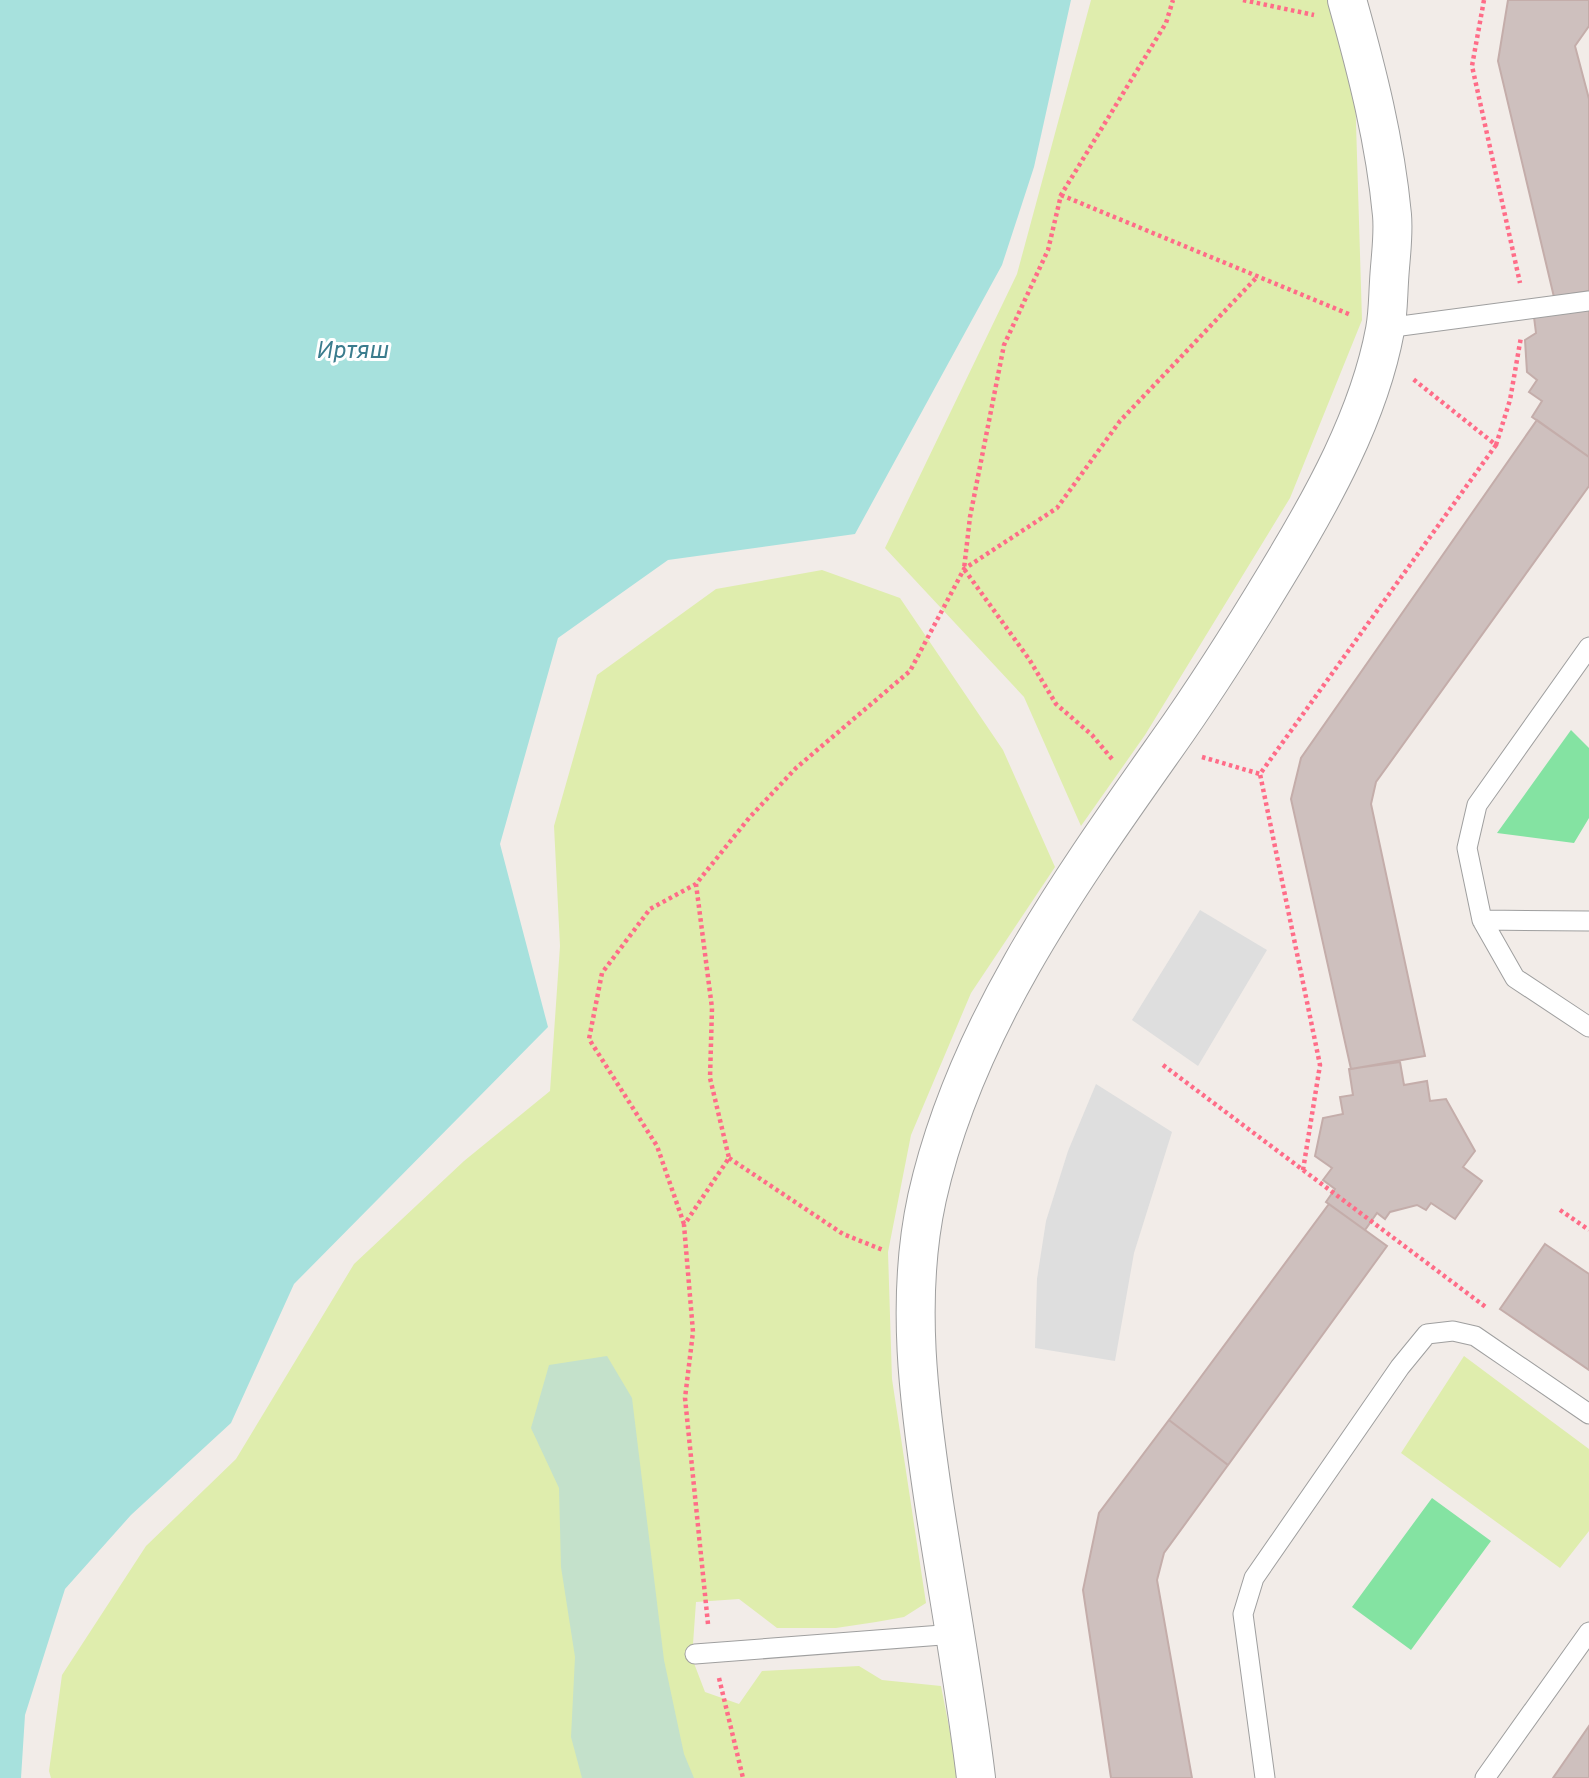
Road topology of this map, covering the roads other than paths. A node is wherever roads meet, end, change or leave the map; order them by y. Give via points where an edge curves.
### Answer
1 (1347, 2) edge
2 (1589, 300) edge
3 (1382, 340) junction
4 (1589, 647) edge
5 (1482, 920) junction
6 (1589, 921) edge
7 (1589, 1027) edge
8 (1589, 1414) edge
9 (1589, 1632) edge
10 (955, 1634) junction
11 (704, 1653) road end
12 (976, 1778) edge
13 (1265, 1778) edge
14 (1485, 1778) edge

1 - 3 street via 1377,108 1393,220
2 - 3 lane
3 - 10 street via 1347,442 1323,493 1259,603 1010,985 948,1127 918,1260 915,1341 925,1442
4 - 5 lane via 1477,805 1467,848
5 - 6 lane
5 - 7 lane via 1515,978
8 - 13 lane via 1475,1336 1453,1331 1427,1334 1254,1578 1243,1614
9 - 14 lane
10 - 11 lane
10 - 12 street

